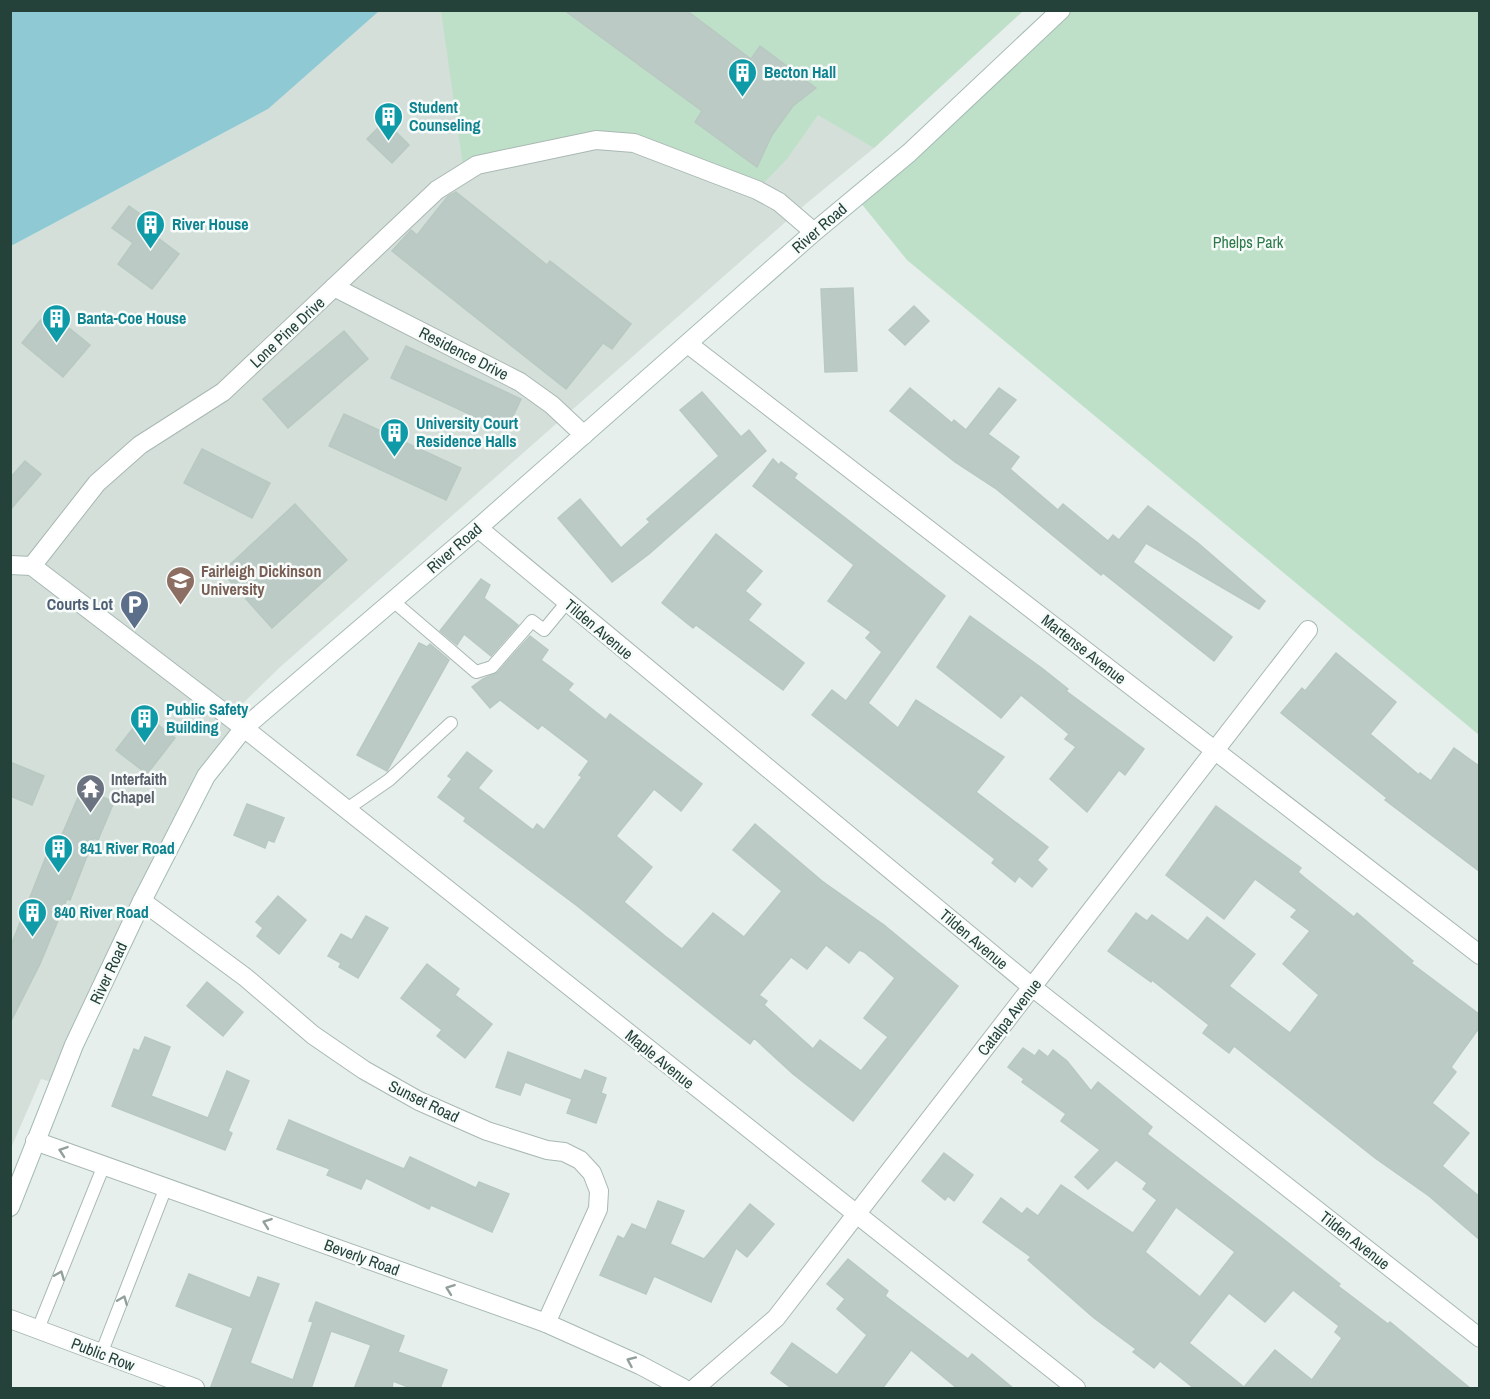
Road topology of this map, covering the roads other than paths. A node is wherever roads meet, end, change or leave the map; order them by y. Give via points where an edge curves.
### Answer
1 (1061, 10) edge
2 (814, 232) junction
3 (334, 287) junction
4 (688, 344) junction
5 (584, 435) junction
6 (478, 528) junction
7 (10, 565) edge
8 (32, 566) junction
9 (393, 601) junction
10 (567, 602) junction
11 (1308, 630) dead end
12 (450, 723) dead end
13 (244, 728) junction
14 (1215, 750) junction
15 (347, 809) junction
16 (142, 901) junction
17 (1479, 955) edge
18 (1032, 987) junction
19 (35, 1141) junction
20 (104, 1165) junction
21 (166, 1187) junction
22 (10, 1207) edge
23 (856, 1215) junction
24 (10, 1319) edge
25 (546, 1323) junction
26 (38, 1329) junction
27 (1479, 1338) edge
28 (101, 1354) junction
29 (195, 1389) edge
30 (683, 1389) edge
31 (694, 1389) edge
32 (1076, 1389) edge

1 - 2 street, River Road via 909,153
2 - 3 street, Lone Pine Drive via 779,202 747,186 634,143 596,140 477,165 437,190
2 - 4 street, River Road
3 - 5 street, Residence Drive via 520,382
3 - 8 street, Lone Pine Drive via 223,392 140,445 97,483
4 - 5 street, River Road
4 - 14 street, Martense Avenue
5 - 6 street, River Road
6 - 9 street, River Road
6 - 10 street, Tilden Avenue
7 - 8 street
8 - 13 street
9 - 10 lane via 476,672 492,667 532,621 544,630
9 - 13 street, River Road
10 - 18 street, Tilden Avenue
11 - 14 street, Catalpa Avenue
12 - 15 lane via 389,780
13 - 15 street, Maple Avenue
13 - 16 street, River Road via 206,776
14 - 17 street, Martense Avenue
14 - 18 street, Catalpa Avenue
15 - 23 street, Maple Avenue
16 - 19 street, River Road via 74,1045
16 - 25 street, Sunset Road via 245,977 313,1035 364,1070 419,1101 487,1131 580,1160 592,1173 598,1209
18 - 23 street, Catalpa Avenue
18 - 27 street, Tilden Avenue
20 -> 19 street, Beverly Road
19 - 22 street, River Road
20 - 21 street, Beverly Road
26 -> 20 lane
25 -> 21 street, Beverly Road
28 -> 21 lane
23 - 31 street, Catalpa Avenue via 776,1318
23 - 32 street, Maple Avenue
24 - 26 street, Public Row
30 -> 25 street, Beverly Road
26 - 28 street, Public Row
28 - 29 street, Public Row

